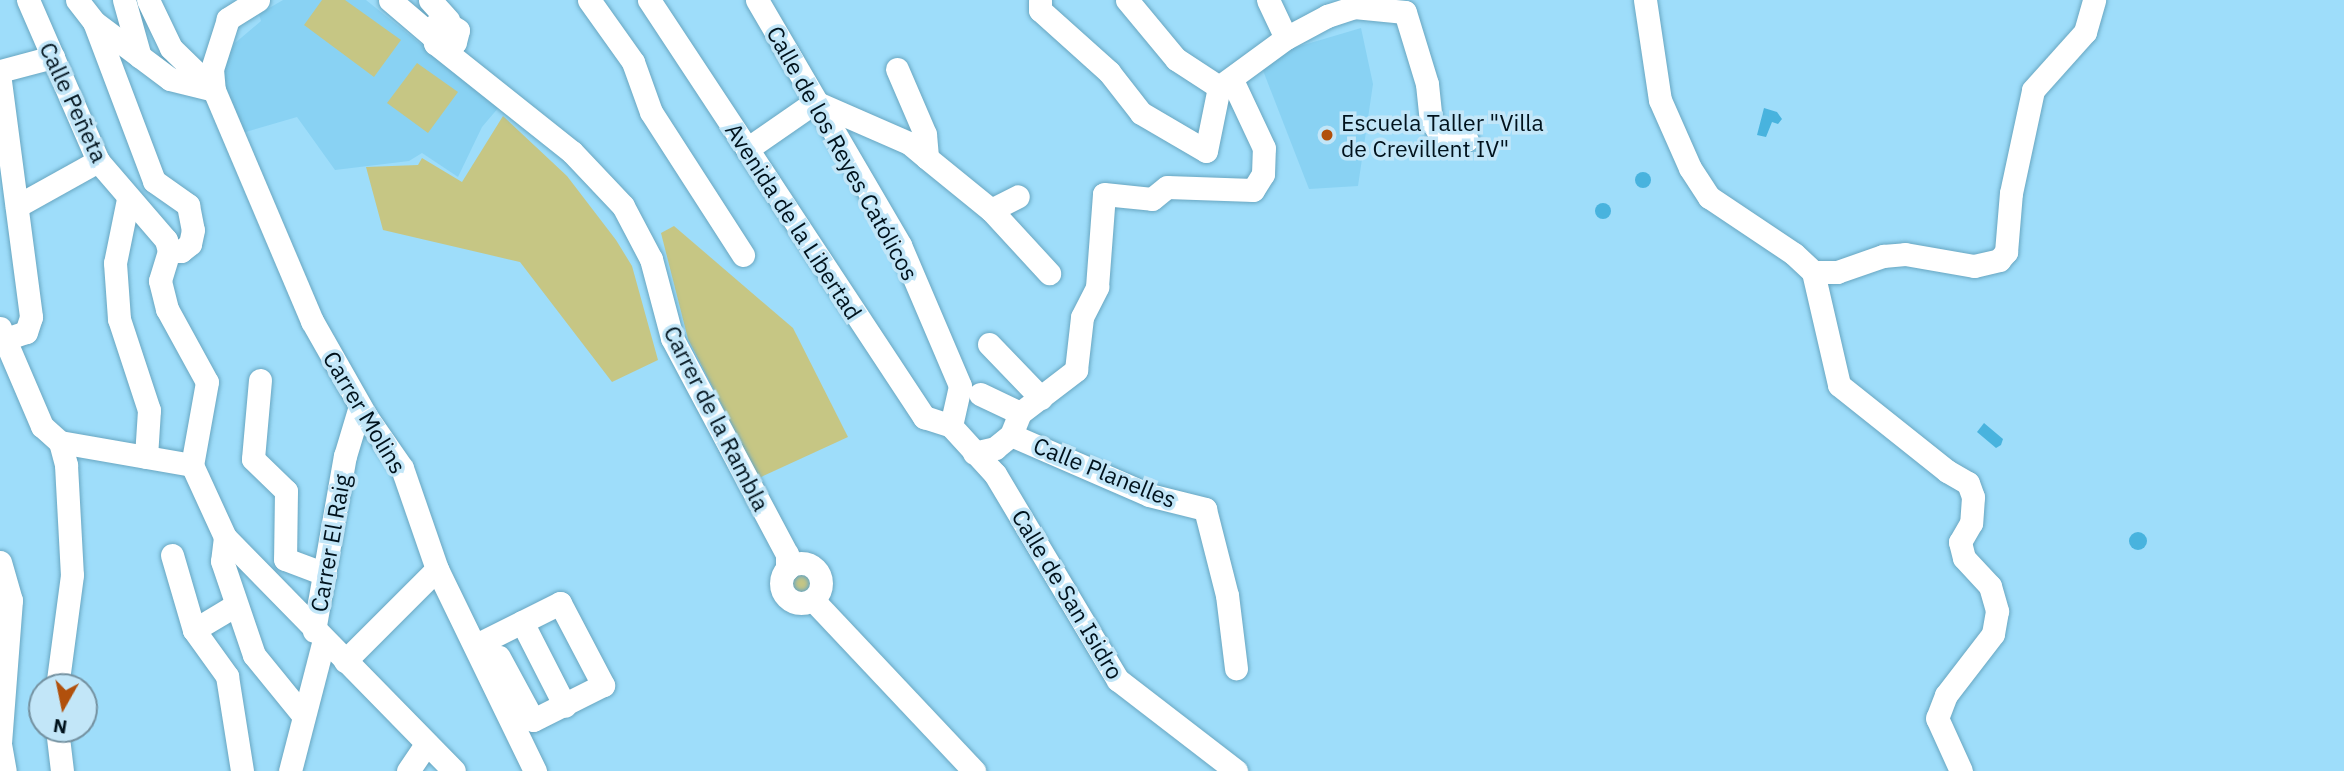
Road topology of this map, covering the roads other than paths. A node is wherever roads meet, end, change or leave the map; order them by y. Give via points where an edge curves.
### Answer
1 (28, 0) edge
2 (77, 0) edge
3 (124, 0) edge
4 (148, 0) edge
5 (258, 0) edge
6 (390, 0) edge
7 (430, 0) edge
8 (589, 0) edge
9 (757, 0) edge
10 (1040, 0) edge
11 (1127, 0) edge
12 (1268, 0) edge
13 (1645, 0) edge
14 (2094, 0) edge
15 (655, 2) edge
16 (224, 9) edge
17 (94, 22) junction
18 (445, 33) junction
19 (1286, 38) junction
20 (53, 57) junction
21 (140, 57) junction
22 (897, 69) dead end
23 (0, 71) edge
24 (0, 81) edge
25 (1225, 84) junction
26 (214, 90) junction
27 (815, 102) junction
28 (1467, 140) dead end
29 (747, 149) junction
30 (927, 158) junction
31 (98, 161) junction
32 (1018, 196) dead end
33 (128, 200) junction
34 (17, 206) junction
35 (991, 210) junction
36 (169, 251) junction
37 (743, 255) dead end
38 (1813, 272) junction
39 (1049, 273) dead end
40 (3, 333) edge
41 (989, 344) dead end
42 (260, 380) dead end
43 (980, 394) dead end
44 (1041, 398) junction
45 (360, 406) junction
46 (1020, 413) junction
47 (951, 426) junction
48 (1011, 435) junction
49 (60, 442) junction
50 (387, 446) junction
51 (974, 453) junction
52 (345, 456) junction
53 (146, 457) junction
54 (192, 465) junction
55 (225, 537) junction
56 (172, 555) dead end
57 (0, 562) edge
58 (793, 562) junction
59 (437, 569) junction
60 (325, 574) junction
61 (813, 600) junction
62 (234, 606) junction
63 (522, 622) junction
64 (194, 630) junction
65 (319, 635) junction
66 (477, 645) junction
67 (499, 657) dead end
68 (345, 661) junction
69 (1236, 668) dead end
70 (59, 673) edge
71 (565, 706) junction
72 (303, 715) junction
73 (59, 743) edge
74 (426, 744) junction
75 (5, 771) edge
76 (62, 771) edge
77 (242, 771) edge
78 (290, 771) edge
79 (408, 771) edge
80 (454, 771) edge
81 (535, 771) edge
82 (974, 771) edge
83 (1236, 771) edge
84 (1961, 771) edge

1 - 20 street, Calle Peñeta
2 - 17 street
3 - 21 street
4 - 26 street via 171,48
5 - 16 street
6 - 18 street, Carrer de la Rambla
7 - 18 street
8 - 37 street via 633,62 651,112
9 - 27 street, Calle de los Reyes Católicos
10 - 25 street via 1040,10 1109,72 1141,113 1206,151
11 - 25 street via 1176,59
12 - 19 street
13 - 38 street via 1660,100 1690,168 1709,197
14 - 38 street via 2085,32 2033,90 2016,168 2006,252 1998,260 1975,266 1905,254 1883,256 1837,272
15 - 29 street, Avenida de la Libertad
16 - 26 street via 212,69
17 - 21 street
17 - 36 street via 154,181 188,205 193,230 190,244 181,251
18 - 58 street, Carrer de la Rambla via 497,89 601,179 623,206 651,258 669,327 684,362
19 - 25 street
19 - 28 street via 1354,6 1405,12 1427,83 1431,120 1438,131
20 - 23 street
20 - 31 street, Calle Peñeta
21 - 26 street via 170,79
22 - 30 street via 925,134
24 - 34 street
25 - 44 street, Calle Planelles via 1264,148 1263,174 1254,190 1167,187 1152,199 1104,194 1097,287 1082,317 1076,370
26 - 45 street, Carrer Molins via 312,321
27 - 29 street
27 - 30 street via 909,143
27 - 47 street, Calle de los Reyes Católicos via 900,245 960,386
29 - 47 street, Avenida de la Libertad via 924,417
30 - 35 street
31 - 33 street, Calle Peñeta
31 - 34 street
32 - 35 street
33 - 36 street, Calle Peñeta via 159,231
33 - 53 street via 115,263 119,319 149,410
34 - 40 street via 32,317 26,332
35 - 39 street
36 - 54 street via 160,281 167,309 207,382
38 - 84 street via 1839,385 1968,483 1971,523 1960,542 1964,558 1990,586 1997,611 1993,634 1947,695 1937,718
40 - 49 street via 42,426
41 - 44 street, Calle Planelles
42 - 60 street via 253,459 286,491 285,559
43 - 46 street, Calle Planelles
44 - 46 street, Calle Planelles
45 - 50 street, Carrer Molins
45 - 52 street, Carrer El Raig
46 - 48 street, Calle Planelles
47 - 51 street, Calle de San Isidro
48 - 51 street, Calle Planelles via 995,449
48 - 69 street, Calle Planelles via 1149,495 1205,509 1227,596
49 - 53 street
49 - 70 street via 66,465 72,575
50 - 52 street, Carrer El Raig via 359,448
50 - 59 street, Carrer Molins via 402,468
51 - 83 street, Calle de San Isidro via 995,474 1118,680
52 - 60 street, Carrer El Raig
53 - 54 street
54 - 55 street
55 - 62 street via 222,561
55 - 65 street
56 - 64 street
57 - 75 street via 11,600 0,744
58 - 61 street via 816,569 821,582
58 - 61 street via 780,582 784,595 794,603
59 - 66 street, Carrer Molins
59 - 68 street
60 - 65 street, Carrer El Raig
61 - 82 street
62 - 64 street
62 - 72 street via 254,654
63 - 66 street
63 - 71 street
63 - 71 street via 560,603 602,682 600,689
64 - 77 street via 227,676
65 - 68 street
65 - 72 street, Carrer El Raig
66 - 81 street, Carrer Molins
67 - 71 street via 531,719
68 - 74 street
72 - 78 street, Carrer El Raig
73 - 76 street
74 - 79 street
74 - 80 street

